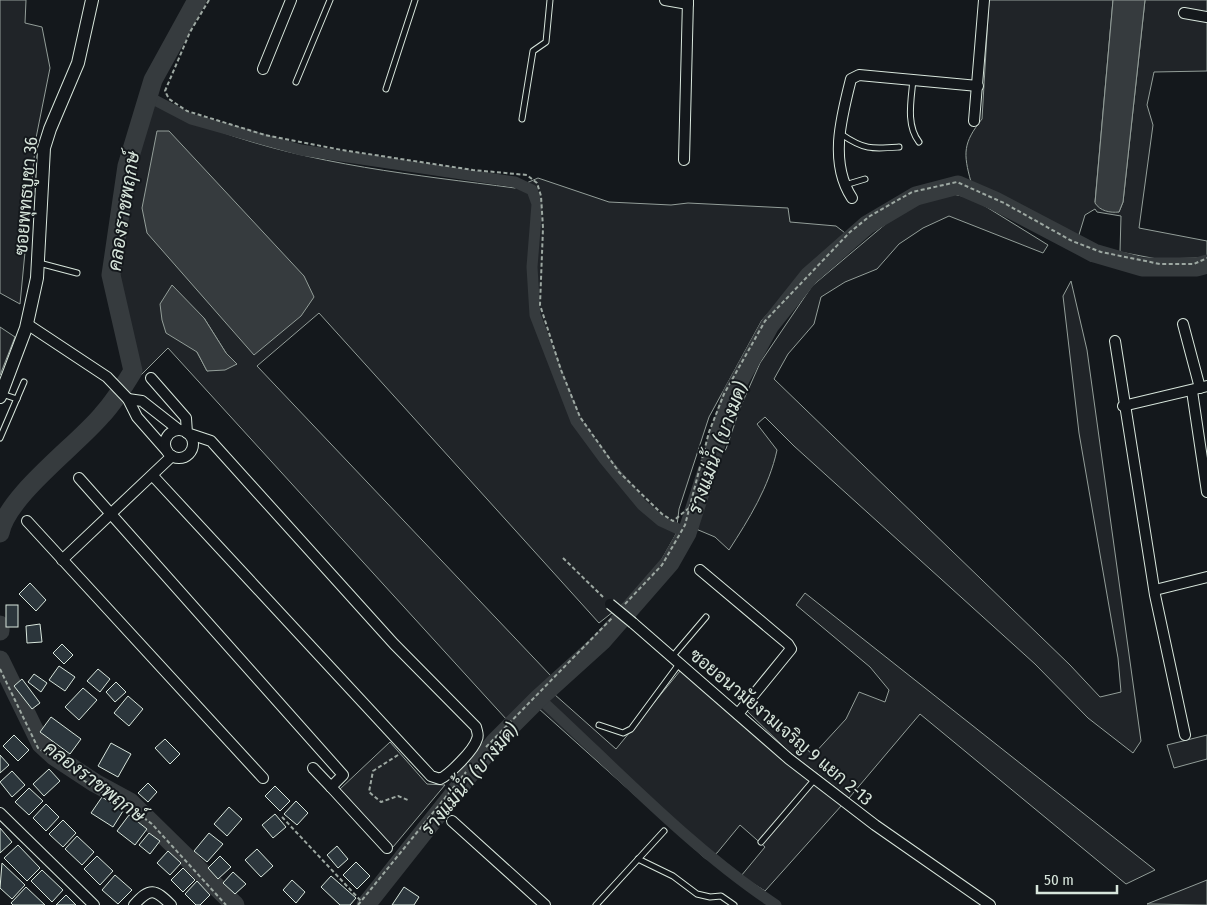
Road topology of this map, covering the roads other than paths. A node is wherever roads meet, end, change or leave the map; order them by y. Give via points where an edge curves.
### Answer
1 (92, 0) edge
2 (291, 0) edge
3 (330, 0) edge
4 (416, 0) edge
5 (550, 0) edge
6 (665, 0) edge
7 (984, 0) edge
8 (688, 2) edge
9 (1184, 13) dead end
10 (1207, 17) edge
11 (263, 69) dead end
12 (913, 80) junction
13 (296, 82) dead end
14 (978, 86) junction
15 (386, 89) dead end
16 (522, 119) dead end
17 (974, 121) dead end
18 (839, 133) junction
19 (918, 142) dead end
20 (899, 147) dead end
21 (684, 160) dead end
22 (865, 178) dead end
23 (844, 186) junction
24 (852, 198) dead end
25 (38, 262) junction
26 (77, 273) dead end
27 (27, 324) junction
28 (1182, 324) dead end
29 (1114, 341) dead end
30 (151, 378) dead end
31 (24, 382) dead end
32 (1200, 388) edge
33 (1, 395) edge
34 (126, 397) junction
35 (16, 399) junction
36 (1123, 406) junction
37 (183, 432) junction
38 (0, 438) edge
39 (169, 453) junction
40 (153, 476) junction
41 (79, 478) dead end
42 (1207, 492) edge
43 (111, 515) junction
44 (27, 521) dead end
45 (62, 560) junction
46 (700, 570) dead end
47 (1207, 577) edge
48 (1155, 590) junction
49 (610, 604) road end
50 (706, 617) dead end
51 (676, 660) junction
52 (738, 714) junction
53 (599, 725) dead end
54 (1184, 735) dead end
55 (314, 768) dead end
56 (263, 778) dead end
57 (815, 779) junction
58 (331, 787) junction
59 (0, 813) edge
60 (452, 821) dead end
61 (664, 830) dead end
62 (761, 842) dead end
63 (387, 848) dead end
64 (638, 859) junction
65 (94, 905) edge
66 (134, 905) edge
67 (171, 905) edge
68 (545, 905) edge
69 (596, 905) edge
70 (734, 905) edge
71 (990, 905) edge

1 - 25 street, ซอยพุทธบูชา 36 via 78,63 44,148
2 - 11 street
3 - 13 lane
4 - 15 lane
5 - 16 lane via 546,42 533,51
6 - 8 street
7 - 14 street
8 - 21 street
9 - 10 street
12 - 14 street
12 - 18 street via 859,75 851,79
12 - 19 lane via 910,118 912,133
14 - 17 street
18 - 20 lane via 858,146
18 - 23 street via 840,172
22 - 23 lane
23 - 24 street
25 - 26 lane
25 - 27 street, ซอยพุทธบูชา 36
27 - 33 street, ซอยพุทธบูชา 36
27 - 34 street via 107,377
28 - 32 street
29 - 36 street
30 - 37 street via 186,418
31 - 35 lane
32 - 36 street
32 - 42 street
33 - 35 lane
34 - 37 street via 142,401
34 - 39 street via 137,418
35 - 38 lane
36 - 48 street
37 - 39 street via 167,437
37 - 39 street via 192,441 192,450 181,458
37 - 40 street via 210,441 394,644 476,727 476,743 448,775 440,779 431,776
39 - 40 street
40 - 43 street
41 - 43 street
43 - 45 street
43 - 58 street via 343,775
44 - 45 street
45 - 56 street
46 - 52 street via 791,649
47 - 48 street
48 - 54 street
49 - 51 street, ซอยอนามัยงามเจริญ 9 แยก 2-13, bridge
50 - 51 lane
51 - 52 street, ซอยอนามัยงามเจริญ 9 แยก 2-13
51 - 53 lane via 631,729 624,733
52 - 57 street, ซอยอนามัยงามเจริญ 9 แยก 2-13
55 - 58 street
57 - 62 lane
57 - 71 street, ซอยอนามัยงามเจริญ 9 แยก 2-13
58 - 63 street
59 - 65 street
60 - 68 street
61 - 64 lane
64 - 69 lane
64 - 70 lane via 673,876 697,894 720,896
66 - 67 street via 144,894 152,891

